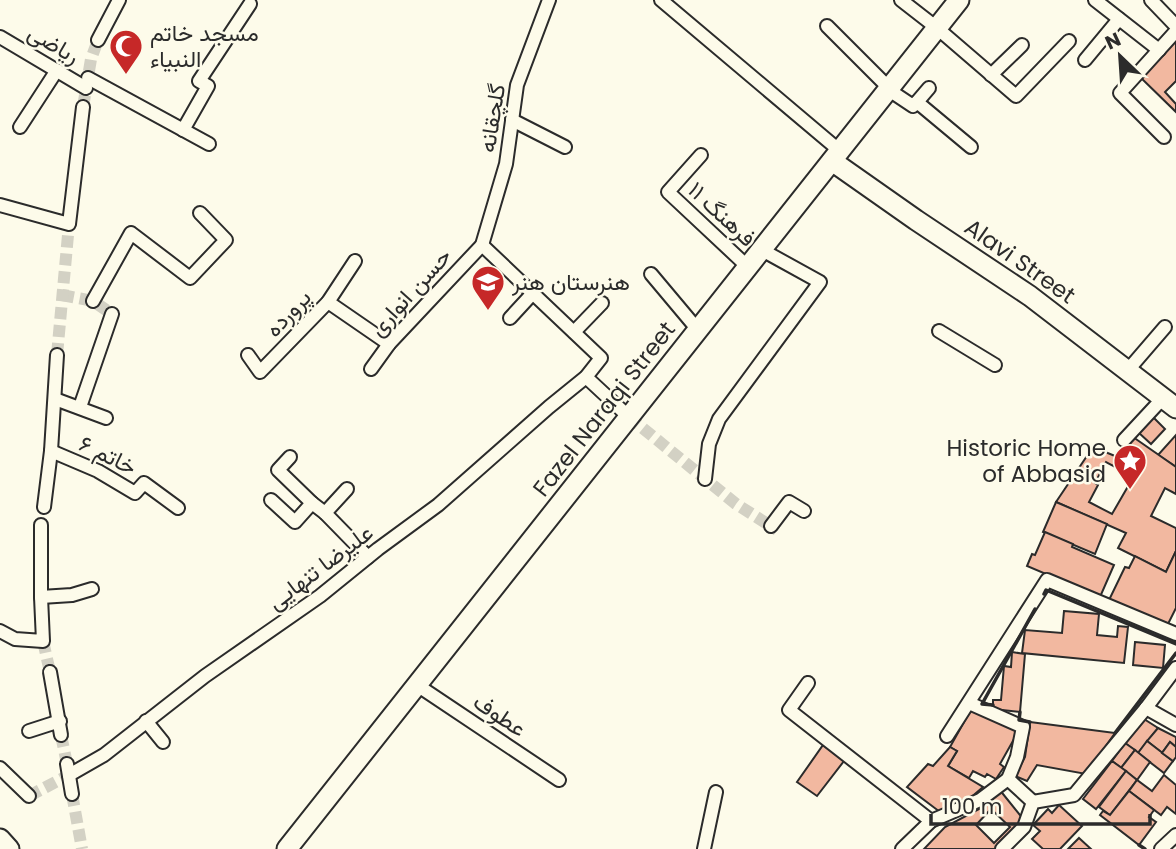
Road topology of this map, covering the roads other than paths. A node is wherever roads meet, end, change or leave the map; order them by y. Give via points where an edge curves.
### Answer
1 (119, 0) edge
2 (549, 0) edge
3 (661, 0) edge
4 (901, 0) edge
5 (959, 0) edge
6 (1095, 0) edge
7 (1151, 0) edge
8 (250, 5) dead end
9 (1119, 19) junction
10 (827, 26) dead end
11 (937, 28) junction
12 (1176, 28) edge
13 (0, 37) edge
14 (97, 40) tunnel mouth
15 (1069, 41) dead end
16 (1022, 44) dead end
17 (1159, 50) junction
18 (1085, 60) dead end
19 (57, 70) junction
20 (992, 75) junction
21 (889, 88) junction
22 (929, 88) dead end
23 (917, 102) junction
24 (83, 107) tunnel mouth
25 (512, 120) junction
26 (20, 127) dead end
27 (183, 130) junction
28 (1164, 137) dead end
29 (209, 144) dead end
30 (565, 147) dead end
31 (971, 147) dead end
32 (701, 155) dead end
33 (836, 156) junction
34 (0, 205) edge
35 (200, 213) dead end
36 (482, 246) junction
37 (762, 250) junction
38 (355, 261) dead end
39 (748, 267) junction
40 (651, 274) dead end
41 (533, 293) junction
42 (93, 301) dead end
43 (328, 302) junction
44 (602, 303) dead end
45 (112, 314) dead end
46 (510, 318) dead end
47 (1165, 327) dead end
48 (698, 330) junction
49 (939, 331) dead end
50 (574, 332) junction
51 (389, 344) junction
52 (57, 355) tunnel mouth
53 (248, 355) dead end
54 (995, 365) dead end
55 (371, 369) dead end
56 (1128, 370) junction
57 (586, 377) junction
58 (55, 399) junction
59 (1170, 403) edge
60 (80, 407) junction
61 (629, 417) junction
62 (106, 418) dead end
63 (1124, 440) dead end
64 (51, 451) junction
65 (290, 457) dead end
66 (705, 479) dead end
67 (347, 489) dead end
68 (271, 500) dead end
69 (312, 503) junction
70 (44, 507) dead end
71 (178, 508) dead end
72 (804, 511) dead end
73 (325, 513) junction
74 (41, 525) dead end
75 (771, 526) dead end
76 (368, 558) junction
77 (92, 589) dead end
78 (41, 597) junction
79 (0, 631) edge
80 (1176, 634) edge
81 (1176, 668) edge
82 (50, 672) tunnel mouth
83 (808, 684) dead end
84 (417, 685) junction
85 (968, 703) junction
86 (1146, 708) junction
87 (146, 721) junction
88 (1176, 724) edge
89 (29, 731) dead end
90 (947, 736) dead end
91 (163, 743) dead end
92 (0, 768) edge
93 (1008, 779) junction
94 (559, 780) dead end
95 (716, 792) dead end
96 (72, 794) tunnel mouth
97 (29, 796) dead end
98 (1033, 802) junction
99 (931, 821) junction
100 (1176, 835) edge
101 (0, 839) edge
102 (9, 849) edge
103 (287, 849) edge
104 (704, 849) edge
105 (902, 849) edge
106 (1002, 849) edge
107 (1161, 849) edge

1 - 14 street
2 - 25 street, گلچقانه via 517,85
3 - 33 street
4 - 11 street
5 - 11 main road, Fazel Naraqi Street
6 - 9 street
7 - 12 street
8 - 27 street via 199,80 208,86
9 - 17 street
9 - 18 street
10 - 21 street
11 - 20 street
11 - 21 main road, Fazel Naraqi Street
12 - 17 street
13 - 19 street, ریاضی
15 - 20 street via 1016,96
16 - 20 street
17 - 28 street via 1120,93
19 - 26 street
19 - 27 street, ریاضی
21 - 23 street via 913,106
21 - 33 main road, Fazel Naraqi Street
22 - 23 street
23 - 31 street
24 - 34 street via 69,224
25 - 30 street
25 - 36 street, گلچقانه via 506,164
27 - 29 street, ریاضی
32 - 39 street, فرهنگ ۱۱ via 668,192
33 - 37 main road, Fazel Naraqi Street
33 - 56 main road, Alavi Street via 916,220 1030,296
35 - 42 street via 226,240 190,278 131,233
36 - 41 street
36 - 51 street, حسن انواری
37 - 39 main road, Fazel Naraqi Street
37 - 66 street via 820,282 719,419 709,444
38 - 43 street, پرورده
39 - 48 main road, Fazel Naraqi Street
40 - 48 street
41 - 46 street
41 - 50 street
43 - 51 street
43 - 53 street, پرورده via 260,372
44 - 50 street
45 - 60 street
47 - 56 street
48 - 61 main road, Fazel Naraqi Street
49 - 54 street
50 - 57 street via 601,358
51 - 55 street, حسن انواری
52 - 58 street
56 - 59 main road, Alavi Street
57 - 61 street
57 - 76 street, علیرضا تنهایی via 439,505
58 - 60 street
58 - 64 street
59 - 63 street
60 - 62 street
61 - 84 main road, Fazel Naraqi Street
64 - 70 street
64 - 71 street, خاتم ۶ via 135,493 144,483
65 - 69 street via 278,470
67 - 73 street
68 - 69 street via 295,522
69 - 73 street
72 - 75 street via 789,502
73 - 76 street
74 - 78 street
76 - 87 street, علیرضا تنهایی
77 - 78 street
78 - 79 street via 43,641 15,639
80 - 85 street via 1047,580
81 - 86 street
82 - 89 street via 60,728
83 - 99 street via 789,710
84 - 94 street, عطوف
84 - 103 main road, Fazel Naraqi Street
85 - 90 street
85 - 93 street via 1023,727
86 - 88 street
86 - 98 street via 1074,795
87 - 91 street
87 - 96 street, علیرضا تنهایی via 104,755 68,770
92 - 97 street
93 - 98 street
93 - 99 street via 979,800
95 - 104 street
98 - 106 street via 1024,827
99 - 105 street
100 - 107 street
101 - 102 main road

